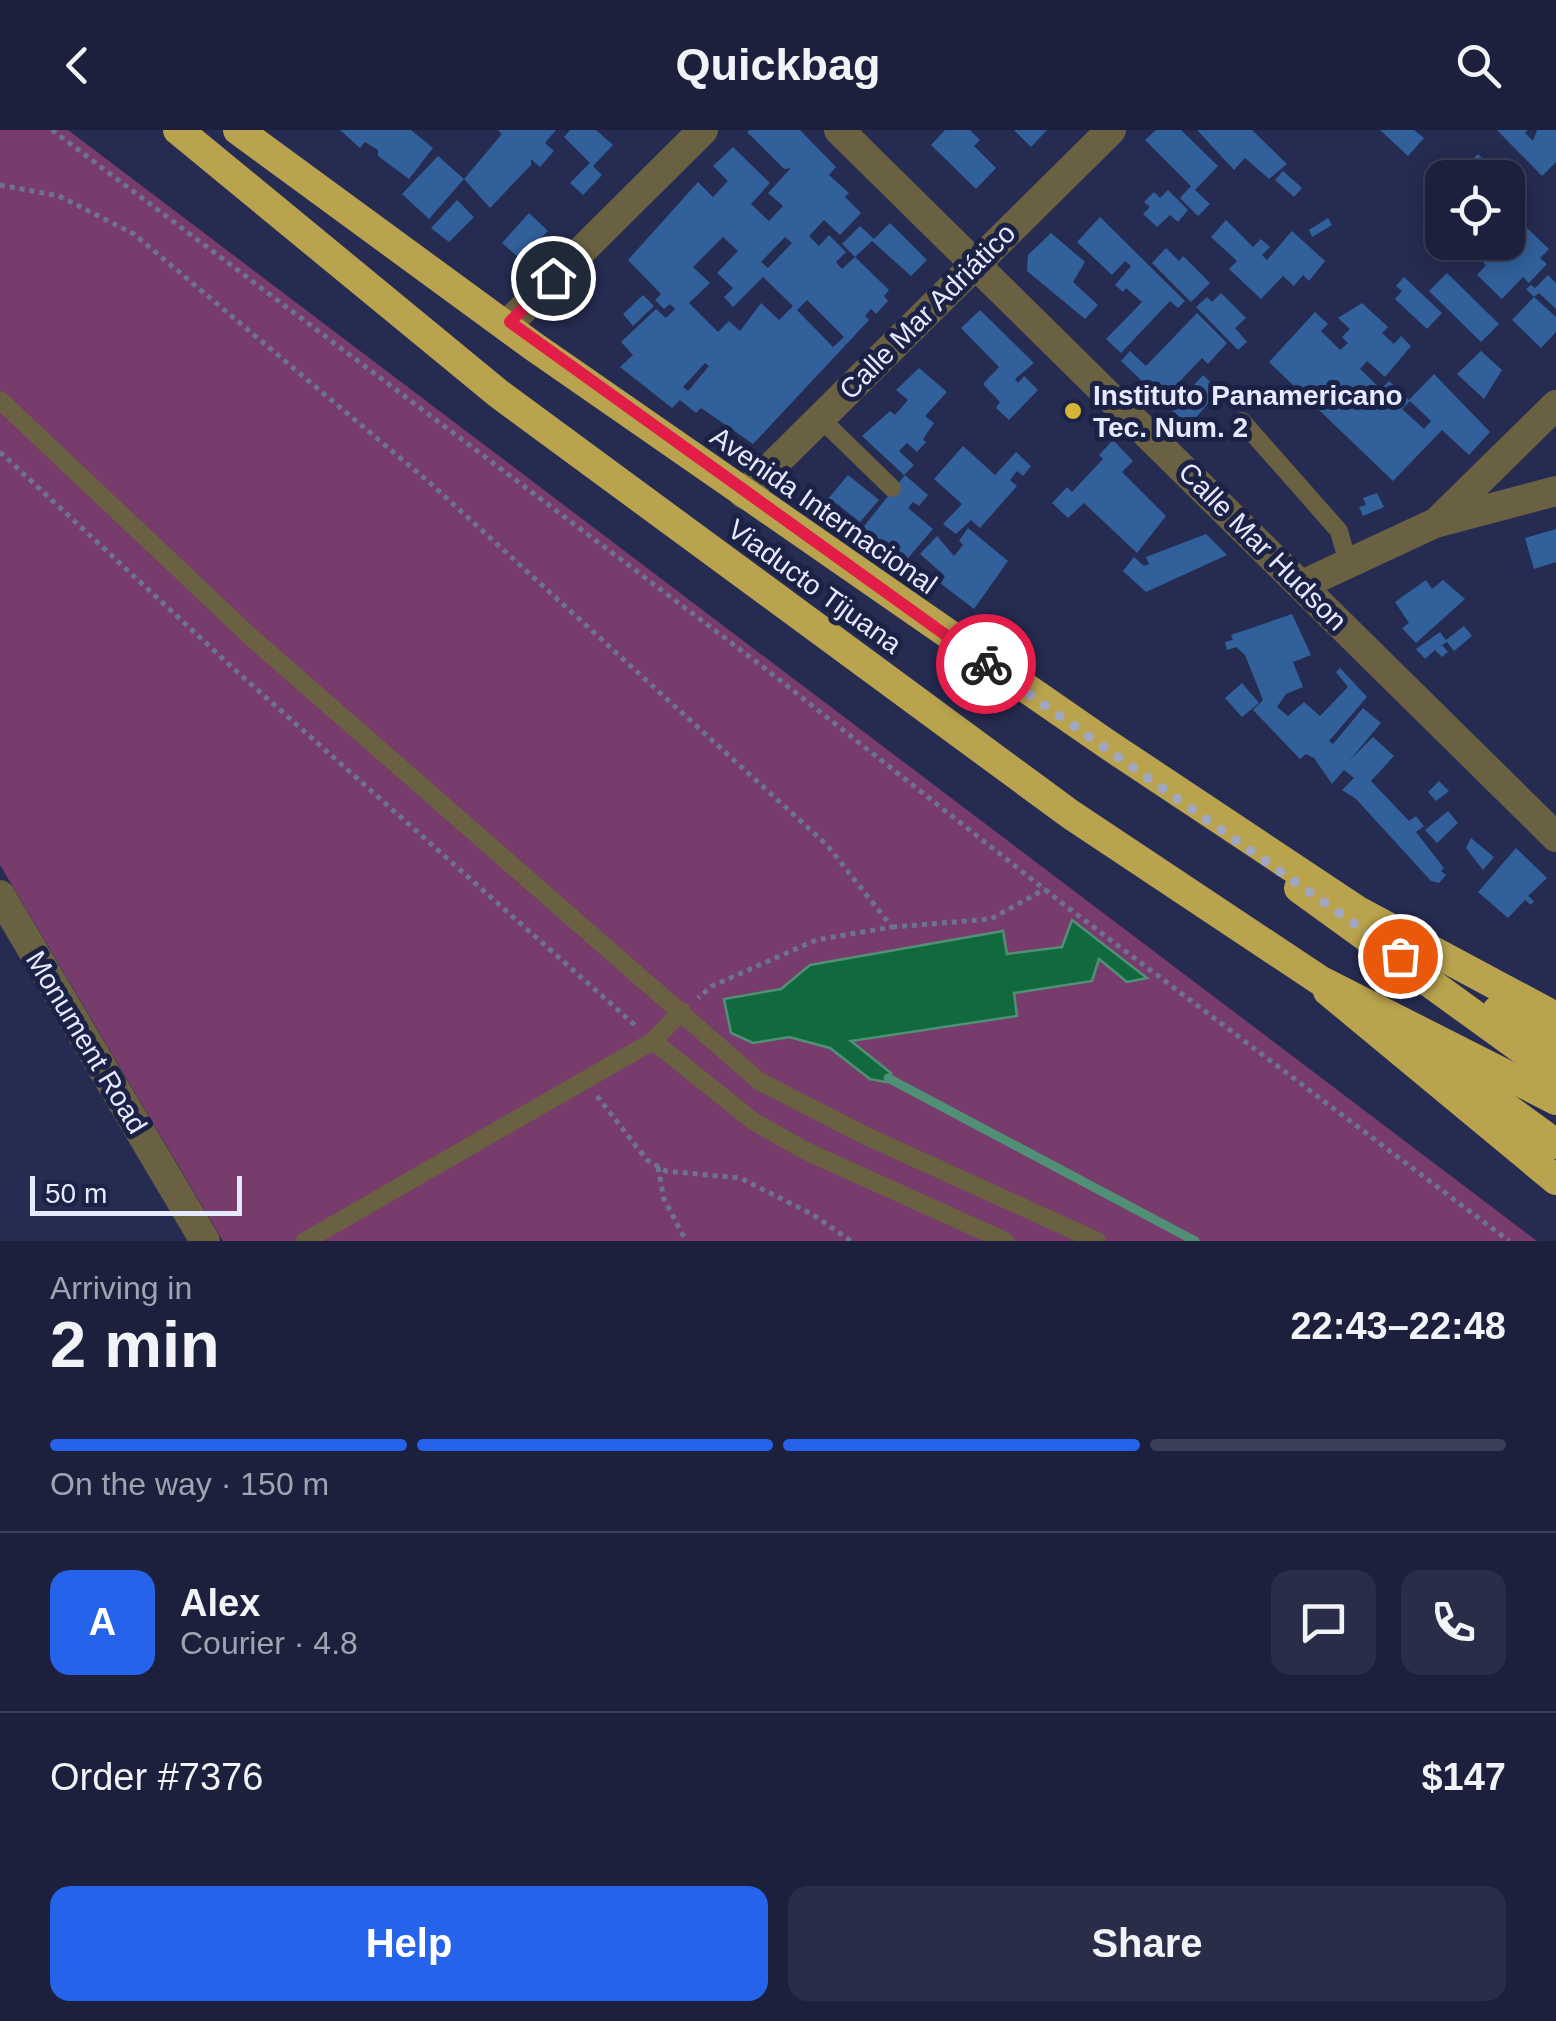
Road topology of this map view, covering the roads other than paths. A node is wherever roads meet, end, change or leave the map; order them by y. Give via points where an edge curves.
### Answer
1 (174, 130) edge
2 (238, 130) edge
3 (256, 130) edge
4 (703, 130) edge
5 (840, 130) edge
6 (1110, 130) edge
7 (974, 263) junction
8 (510, 322) junction
9 (0, 400) edge
10 (1556, 405) edge
11 (820, 418) junction
12 (1242, 420) dead end
13 (892, 488) dead end
14 (1556, 491) edge
15 (744, 494) junction
16 (1435, 523) junction
17 (1348, 563) junction
18 (1302, 585) junction
19 (1556, 837) edge
20 (0, 895) edge
21 (1257, 932) junction
22 (1368, 938) junction
23 (682, 1011) junction
24 (1556, 1018) edge
25 (652, 1041) junction
26 (1556, 1044) edge
27 (1556, 1074) edge
28 (1556, 1100) edge
29 (1556, 1144) edge
30 (1556, 1180) edge
31 (205, 1241) edge
32 (306, 1241) edge
33 (1005, 1241) edge
34 (1097, 1241) edge

1 - 21 highway via 583,446
1 - 28 highway, Viaducto Tijuana, bridge via 499,394 1070,814 1321,982
2 - 24 highway, Viaducto Tijuana, bridge via 533,346 1108,744 1358,911
3 - 8 highway, Avenida Internacional
4 - 8 street
5 - 7 street, Calle Mar Hudson
6 - 7 street, Calle Mar Adriático
7 - 11 street, Calle Mar Adriático
7 - 18 street, Calle Mar Hudson
8 - 15 highway, Avenida Internacional
9 - 23 lane via 252,638
10 - 16 street
11 - 13 lane
11 - 15 street, Calle Mar Adriático
12 - 17 lane via 1339,530
14 - 16 street
15 - 22 highway, Avenida Internacional
16 - 17 street
17 - 18 street
18 - 19 street, Calle Mar Hudson
20 - 31 street, Monument Road
21 - 29 highway
21 - 30 highway
22 - 26 highway
22 - 27 highway, Avenida Internacional
23 - 25 lane
23 - 34 lane via 759,1081
25 - 32 lane
25 - 33 lane via 753,1121

